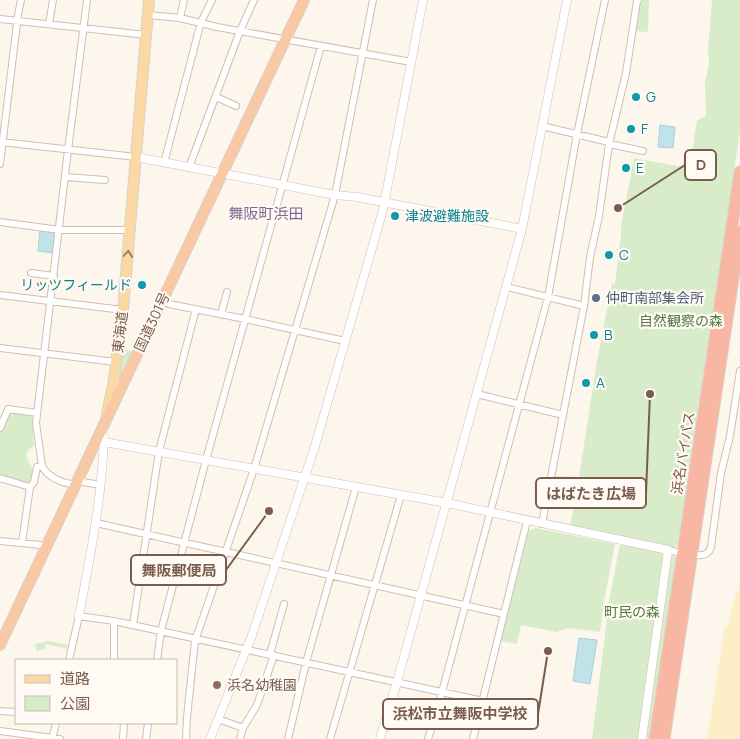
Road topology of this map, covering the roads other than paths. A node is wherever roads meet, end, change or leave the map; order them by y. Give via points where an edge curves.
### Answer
1 (21, 0) edge
2 (53, 0) edge
3 (87, 0) edge
4 (149, 0) edge
5 (184, 0) edge
6 (212, 0) edge
7 (254, 0) edge
8 (304, 0) edge
9 (373, 0) edge
10 (423, 0) edge
11 (567, 0) edge
12 (605, 0) edge
13 (638, 0) edge
14 (148, 15) junction
15 (180, 18) junction
16 (0, 19) edge
17 (17, 20) junction
18 (201, 22) junction
19 (49, 24) junction
20 (83, 28) junction
21 (240, 31) junction
22 (146, 35) junction
23 (286, 40) junction
24 (321, 46) junction
25 (362, 53) junction
26 (411, 62) junction
27 (216, 97) junction
28 (236, 106) dead end
29 (542, 126) junction
30 (577, 134) junction
31 (1, 142) edge
32 (609, 143) junction
33 (68, 150) junction
34 (643, 151) dead end
35 (136, 158) junction
36 (164, 163) junction
37 (0, 164) edge
38 (190, 168) junction
39 (740, 172) edge
40 (222, 174) junction
41 (65, 177) junction
42 (105, 180) dead end
43 (283, 186) junction
44 (335, 195) junction
45 (384, 202) junction
46 (0, 222) edge
47 (522, 229) junction
48 (60, 230) junction
49 (130, 230) junction
50 (740, 232) edge
51 (31, 273) dead end
52 (54, 276) junction
53 (507, 287) junction
54 (228, 292) dead end
55 (0, 295) edge
56 (548, 297) junction
57 (50, 301) junction
58 (162, 301) junction
59 (584, 306) junction
60 (196, 309) junction
61 (123, 310) junction
62 (221, 314) junction
63 (245, 319) junction
64 (296, 329) junction
65 (345, 340) junction
66 (0, 348) edge
67 (44, 353) junction
68 (116, 362) junction
69 (740, 371) edge
70 (477, 394) junction
71 (519, 404) junction
72 (37, 413) junction
73 (563, 415) junction
74 (105, 424) junction
75 (0, 428) edge
76 (101, 440) junction
77 (159, 451) junction
78 (206, 460) junction
79 (42, 466) junction
80 (254, 468) junction
81 (0, 478) edge
82 (305, 478) junction
83 (79, 484) junction
84 (101, 485) junction
85 (30, 487) junction
86 (356, 487) junction
87 (401, 495) junction
88 (447, 503) junction
89 (489, 513) junction
90 (527, 521) junction
91 (96, 523) junction
92 (542, 524) junction
93 (146, 534) junction
94 (0, 541) edge
95 (185, 542) junction
96 (22, 543) junction
97 (46, 548) junction
98 (668, 550) junction
99 (226, 552) junction
100 (677, 552) dead end
101 (698, 555) dead end
102 (276, 563) junction
103 (331, 576) junction
104 (374, 585) junction
105 (421, 596) junction
106 (284, 604) dead end
107 (465, 606) junction
108 (504, 614) junction
109 (79, 616) junction
110 (114, 620) junction
111 (132, 624) junction
112 (162, 631) junction
113 (196, 638) junction
114 (0, 644) edge
115 (247, 649) junction
116 (272, 655) junction
117 (69, 659) edge
118 (114, 659) edge
119 (157, 659) edge
120 (306, 662) junction
121 (350, 672) junction
122 (397, 682) junction
123 (442, 692) junction
124 (483, 701) junction
125 (0, 711) edge
126 (15, 712) edge
127 (218, 719) junction
128 (56, 724) edge
129 (124, 724) edge
130 (148, 724) edge
131 (243, 728) junction
132 (0, 731) edge
133 (52, 738) edge
134 (60, 739) edge
135 (123, 739) edge
136 (146, 739) edge
137 (186, 739) edge
138 (210, 739) edge
139 (240, 739) edge
140 (288, 739) edge
141 (330, 739) edge
142 (380, 739) edge
143 (428, 739) edge
144 (473, 739) edge
145 (642, 739) edge
146 (655, 739) edge
147 (664, 739) edge

1 - 17 street
2 - 19 street
3 - 20 street
4 - 14 main road, 東海道
5 - 15 street
6 - 18 street
7 - 21 street
8 - 23 highway, 国道301号
9 - 25 street
10 - 26 street
11 - 29 street
12 - 30 street
13 - 32 street via 626,73
14 - 15 street
14 - 22 main road, 東海道
15 - 18 street
16 - 17 street
17 - 19 street
17 - 31 street
18 - 21 street
18 - 36 street
19 - 20 street
20 - 22 street
20 - 33 street
21 - 23 street
21 - 27 street
22 - 35 main road, 東海道
23 - 24 street
23 - 40 highway, 国道301号
24 - 25 street
24 - 43 street
25 - 26 street
25 - 44 street
26 - 45 street
27 - 28 street
27 - 38 street
29 - 30 street
29 - 47 street
30 - 32 street
30 - 56 street
31 - 33 street
31 - 37 street
32 - 34 street
32 - 59 street
33 - 35 street
33 - 41 street
35 - 36 street
35 - 49 main road, 東海道
36 - 38 street
38 - 40 street
39 - 146 highway, 浜名バイパス
40 - 43 street
40 - 58 highway, 国道301号
41 - 42 street
41 - 48 street
43 - 44 street
43 - 63 street
44 - 45 street
44 - 64 street
45 - 47 street
45 - 65 street
46 - 48 street
47 - 53 street
48 - 49 street
48 - 52 street
61 -> 49 main road, 東海道
50 - 147 highway, 浜名バイパス
51 - 52 street
52 - 57 street
53 - 56 street
53 - 70 street
54 - 62 street
55 - 57 street
56 - 59 street
56 - 71 street
57 - 61 street
57 - 67 street
58 - 60 street
58 - 74 highway, 国道301号
59 - 73 street
60 - 62 street
60 - 77 street
61 - 68 main road, 東海道
62 - 63 street
63 - 64 street
63 - 78 street
64 - 65 street
64 - 80 street
65 - 82 street
66 - 67 street
67 - 68 street
67 - 72 street
68 - 74 main road, 東海道
69 - 101 street via 711,547 705,555
70 - 71 street
70 - 88 street
71 - 73 street
71 - 89 street
72 - 75 street via 8,409
72 - 79 street
73 - 92 street
74 - 76 highway, 国道301号
76 - 77 street
76 - 83 highway, 国道301号
76 - 84 street
77 - 78 street
77 - 93 street
78 - 80 street
78 - 95 street
79 - 83 street via 57,480
79 - 85 street via 37,467
80 - 82 street
80 - 99 street
81 - 85 street
82 - 86 street
82 - 102 street
83 - 84 street
83 - 97 highway, 国道301号
84 - 91 street
85 - 96 street
86 - 87 street
86 - 103 street
87 - 88 street
87 - 104 street
88 - 89 street
88 - 105 street
89 - 90 street
89 - 107 street
90 - 92 street
90 - 108 street
91 - 93 street
91 - 109 street
92 - 98 street
93 - 95 street
93 - 111 street
94 - 96 street
95 - 99 street
95 - 112 street
96 - 97 street
97 - 114 highway, 国道301号
98 - 100 street
98 - 145 street
99 - 102 street
99 - 113 street
102 - 103 street
102 - 115 street
103 - 104 street
103 - 120 street
104 - 105 street
104 - 121 street
105 - 107 street
105 - 122 street
106 - 116 street
107 - 108 street
107 - 123 street
108 - 124 street
109 - 110 street
109 - 117 street
110 - 111 street
110 - 118 street
111 - 112 street
112 - 113 street
112 - 119 street
113 - 115 street
113 - 137 street
115 - 116 street
115 - 127 street
116 - 120 street
116 - 131 street via 257,705
120 - 121 street
120 - 140 street
121 - 122 street
121 - 141 street
122 - 123 street
122 - 142 street
123 - 124 street
123 - 143 street
124 - 144 street
125 - 126 street
127 - 131 street
127 - 138 street
128 - 133 street
129 - 135 street
130 - 136 street
131 - 139 street
132 - 133 street
133 - 134 street

